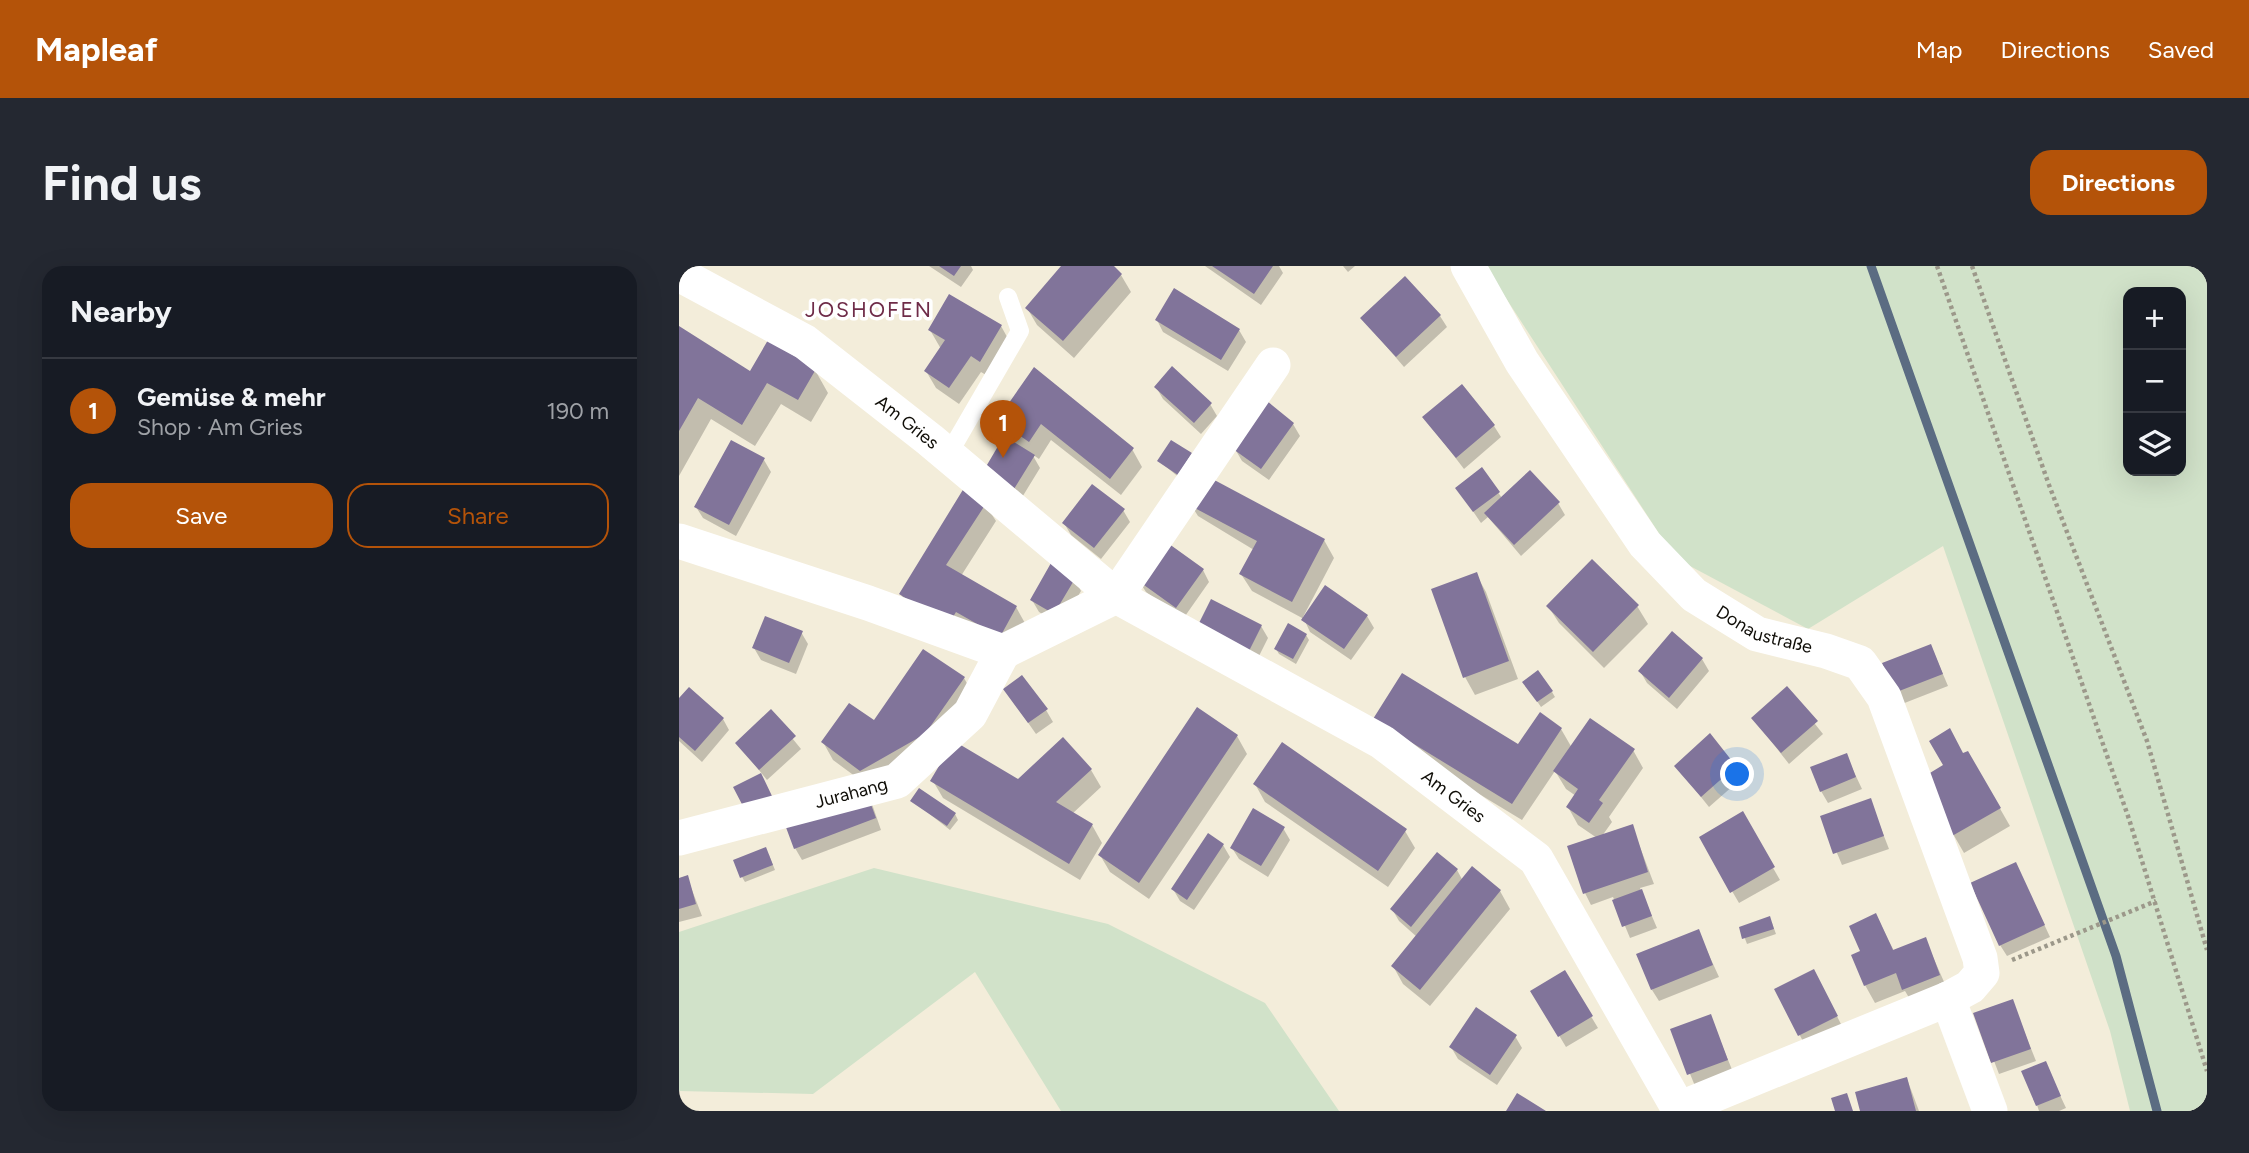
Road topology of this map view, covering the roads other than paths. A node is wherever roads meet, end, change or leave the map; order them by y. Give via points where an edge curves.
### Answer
1 (1468, 266) edge
2 (679, 274) edge
3 (1008, 298) dead end
4 (1273, 365) dead end
5 (949, 455) junction
6 (679, 541) edge
7 (1116, 596) junction
8 (1003, 652) junction
9 (680, 837) edge
10 (1948, 999) junction
11 (1680, 1110) edge
12 (1990, 1111) edge

1 - 10 street, Donaustraße via 1522,362 1645,544 1694,595 1757,635 1860,663 1884,697 1980,958 1982,973 1970,987
2 - 5 street, Am Gries via 805,342
3 - 5 lane via 1020,331
4 - 7 street
5 - 7 street, Am Gries
6 - 8 street
7 - 8 street
7 - 11 street, Am Gries via 1382,742 1536,859
8 - 9 street, Jurahang via 970,714 897,781
10 - 11 street
10 - 12 street

